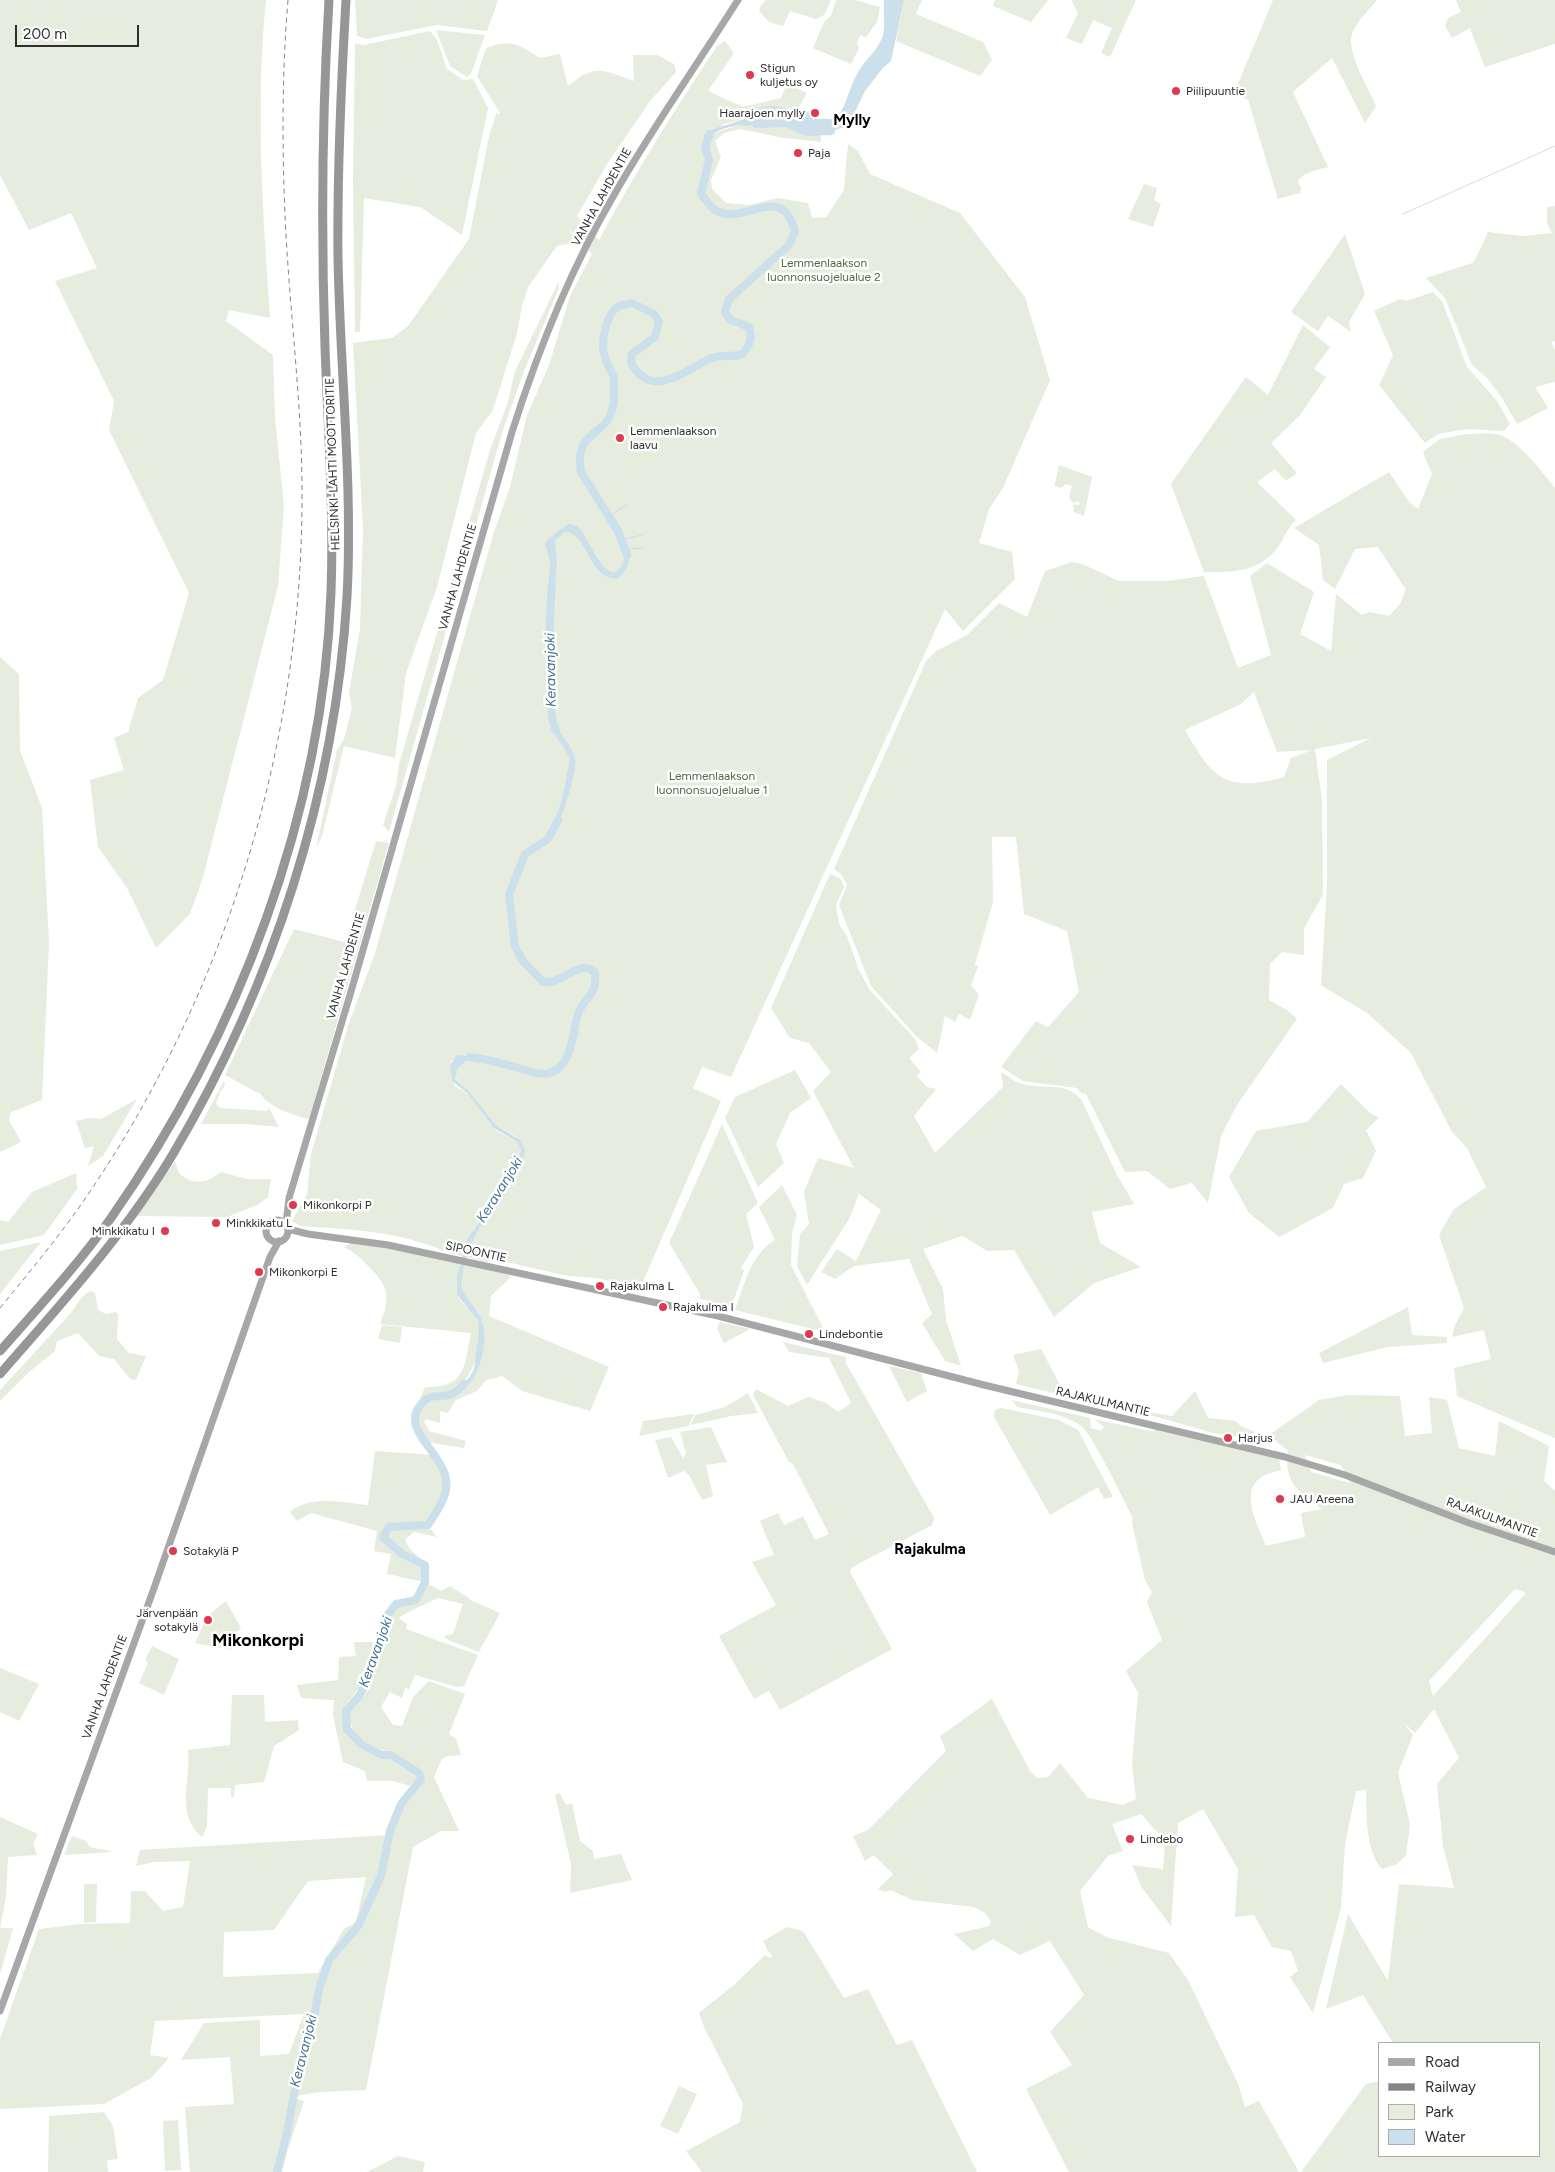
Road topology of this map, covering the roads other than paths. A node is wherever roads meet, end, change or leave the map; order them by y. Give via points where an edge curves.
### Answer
1 (329, 0) edge
2 (346, 0) edge
3 (738, 0) edge
4 (289, 1198) junction
5 (277, 1220) junction
6 (287, 1227) junction
7 (308, 1234) junction
8 (270, 1238) junction
9 (282, 1240) junction
10 (270, 1257) junction
11 (639, 1298) joint
12 (0, 1351) edge
13 (0, 1374) edge
14 (1555, 1552) edge
15 (0, 2011) edge

1 - 12 highway, HELSINKI-LAHTI MOOTTORITIE via 322,257 333,541 326,651 311,753 266,920 237,992 195,1081 109,1220 64,1278
2 - 13 highway, HELSINKI-LAHTI MOOTTORITIE via 338,256 349,540 342,654 315,812 281,925 252,997 209,1088 176,1148 113,1240
3 - 4 main road, VANHA LAHDENTIE via 613,196 564,291 530,373
4 - 5 main road, VANHA LAHDENTIE
4 - 6 main road, VANHA LAHDENTIE
5 - 6 main road
5 - 8 main road via 267,1228
6 - 7 main road, SIPOONTIE
6 - 9 main road
7 - 9 main road, SIPOONTIE
7 - 11 main road, SIPOONTIE via 388,1245
8 - 9 main road
8 - 10 main road, VANHA LAHDENTIE
9 - 10 main road, VANHA LAHDENTIE
10 - 15 main road, VANHA LAHDENTIE
11 - 14 main road, RAJAKULMANTIE via 1285,1457 1354,1478 1468,1523

